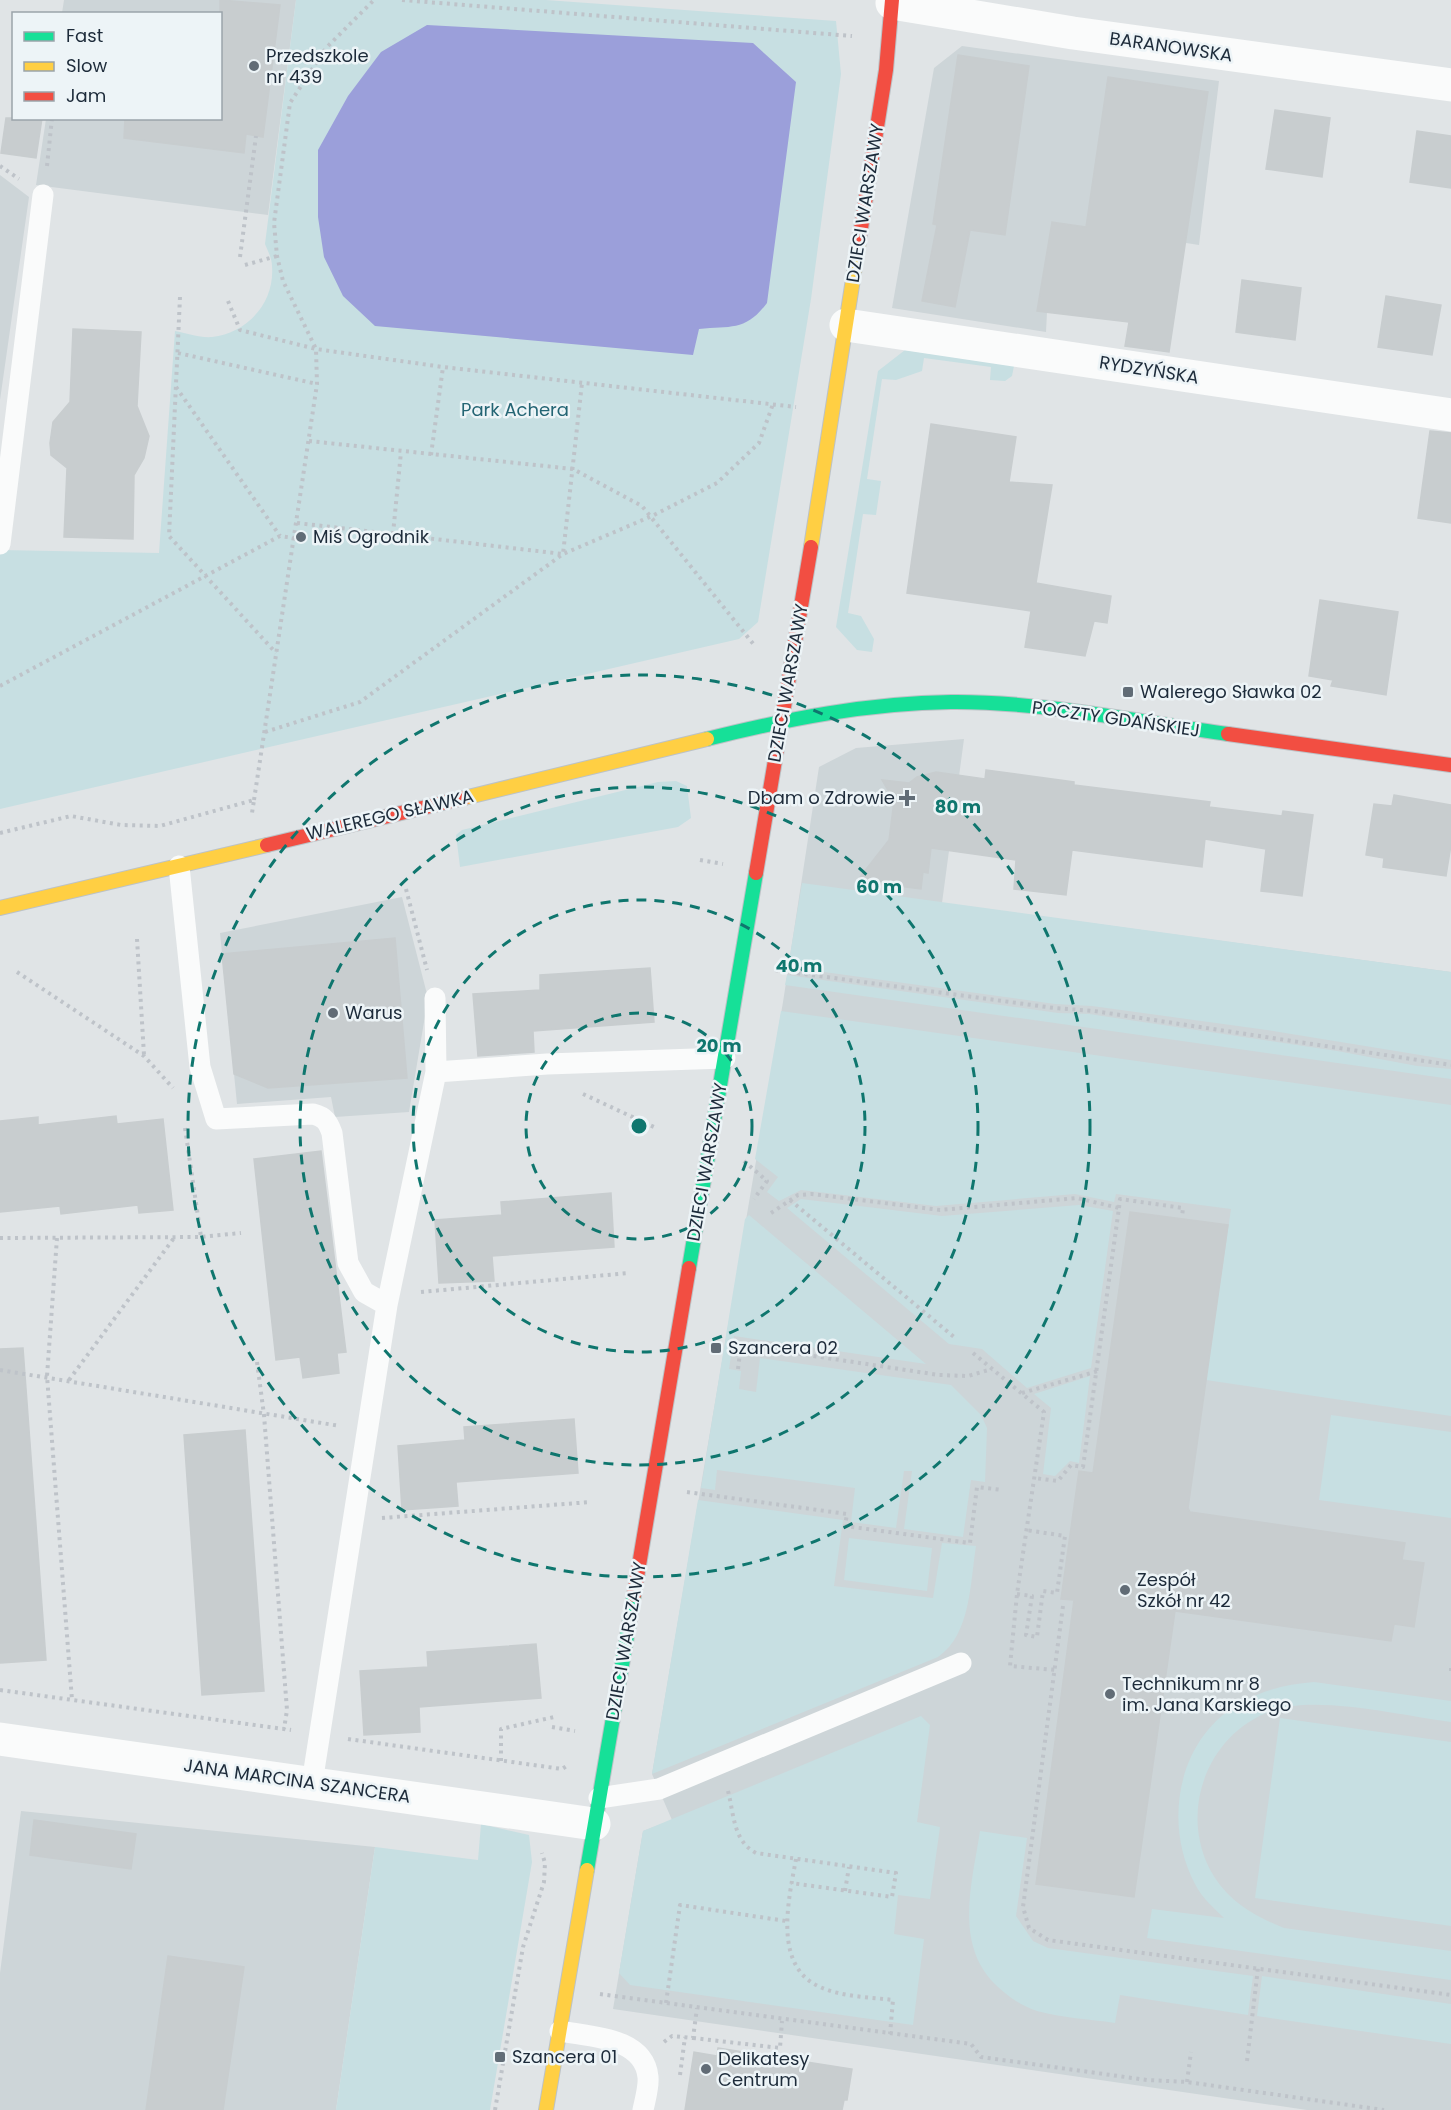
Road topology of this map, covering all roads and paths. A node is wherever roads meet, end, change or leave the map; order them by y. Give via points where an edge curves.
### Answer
1 (374, 0) edge
2 (402, 0) edge
3 (892, 1) edge
4 (853, 36) dead end
5 (1451, 85) edge
6 (52, 120) edge
7 (256, 136) dead end
8 (43, 195) joint
9 (277, 256) junction
10 (240, 257) dead end
11 (245, 265) dead end
12 (180, 297) dead end
13 (228, 301) dead end
14 (846, 325) junction
15 (316, 349) junction
16 (177, 353) junction
17 (443, 367) junction
18 (582, 383) junction
19 (317, 384) junction
20 (176, 386) junction
21 (773, 404) junction
22 (800, 407) dead end
23 (1451, 415) edge
24 (309, 441) junction
25 (401, 453) junction
26 (431, 455) junction
27 (573, 469) junction
28 (651, 516) junction
29 (297, 523) junction
30 (393, 534) junction
31 (280, 536) junction
32 (294, 538) junction
33 (0, 544) edge
34 (563, 554) junction
35 (205, 576) junction
36 (754, 646) dead end
37 (276, 654) junction
38 (0, 686) edge
39 (781, 724) junction
40 (265, 732) junction
41 (1451, 765) edge
42 (254, 800) junction
43 (0, 833) edge
44 (247, 849) junction
45 (700, 860) dead end
46 (728, 865) dead end
47 (179, 867) junction
48 (406, 889) dead end
49 (0, 908) edge
50 (137, 939) dead end
51 (772, 969) dead end
52 (16, 972) dead end
53 (435, 998) joint
54 (144, 1056) junction
55 (725, 1058) junction
56 (547, 1064) junction
57 (1451, 1065) edge
58 (436, 1072) junction
59 (180, 1095) dead end
60 (184, 1120) dead end
61 (656, 1128) dead end
62 (741, 1159) dead end
63 (754, 1199) dead end
64 (790, 1200) junction
65 (1119, 1208) junction
66 (771, 1213) dead end
67 (1182, 1217) dead end
68 (241, 1233) dead end
69 (174, 1237) junction
70 (201, 1237) junction
71 (0, 1238) edge
72 (57, 1238) junction
73 (630, 1274) dead end
74 (417, 1293) dead end
75 (387, 1305) junction
76 (954, 1337) dead end
77 (973, 1353) dead end
78 (256, 1362) dead end
79 (738, 1369) dead end
80 (992, 1369) junction
81 (0, 1370) edge
82 (1098, 1371) junction
83 (47, 1376) junction
84 (69, 1380) junction
85 (1021, 1393) junction
86 (264, 1415) junction
87 (367, 1430) junction
88 (1034, 1478) junction
89 (1003, 1490) dead end
90 (683, 1492) dead end
91 (591, 1502) dead end
92 (378, 1519) dead end
93 (1026, 1530) junction
94 (1017, 1594) junction
95 (1063, 1606) dead end
96 (961, 1662) dead end
97 (1451, 1668) edge
98 (1056, 1670) junction
99 (1451, 1675) edge
100 (72, 1700) dead end
101 (554, 1717) dead end
102 (284, 1729) dead end
103 (0, 1739) edge
104 (501, 1761) dead end
105 (312, 1783) junction
106 (730, 1796) dead end
107 (597, 1811) junction
108 (541, 1848) dead end
109 (796, 1859) junction
110 (849, 1867) junction
111 (791, 1883) junction
112 (845, 1891) junction
113 (786, 1921) junction
114 (1258, 1968) junction
115 (600, 1994) dead end
116 (1451, 1995) edge
117 (666, 2003) junction
118 (697, 2008) junction
119 (782, 2020) junction
120 (560, 2031) junction
121 (890, 2034) junction
122 (693, 2038) junction
123 (1191, 2052) dead end
124 (642, 2058) junction
125 (1247, 2061) dead end
126 (1187, 2082) junction
127 (495, 2110) edge
128 (546, 2110) edge
129 (643, 2110) edge
130 (1384, 2110) edge

1 - 9 path via 326,48 290,103 274,223
2 - 4 path
3 - 5 street, BARANOWSKA via 1073,33
3 - 14 street, DZIECI WARSZAWY via 886,70
6 - 8 path
7 - 10 path
8 - 33 lane
9 - 11 path
9 - 15 path via 283,281
12 - 16 path
13 - 15 path via 240,330
14 - 23 street, RYDZYŃSKA
14 - 39 street, DZIECI WARSZAWY
15 - 17 path
15 - 19 path
16 - 19 path
16 - 20 path
17 - 18 path
17 - 26 path
18 - 21 path
18 - 27 path
19 - 24 path
20 - 31 path
20 - 35 path via 169,536
21 - 22 path
21 - 28 path via 759,443 717,483
24 - 25 path
24 - 29 path
25 - 26 path
25 - 30 path
26 - 27 path
27 - 28 path via 642,506
27 - 34 path
28 - 34 path
28 - 36 path
29 - 30 path
29 - 32 path
30 - 34 path
31 - 32 path
31 - 35 path
32 - 37 path
34 - 40 path via 360,702
35 - 37 path
35 - 38 path
37 - 40 path
39 - 41 street, POCZTY GDAŃSKIEJ via 853,708 932,701 980,702
39 - 44 street, WALEREGO SŁAWKA
39 - 55 street, DZIECI WARSZAWY
40 - 42 path
42 - 43 path via 160,826 121,825 71,816
42 - 44 path
44 - 47 street, WALEREGO SŁAWKA
45 - 46 path
47 - 49 street, WALEREGO SŁAWKA
47 - 75 lane via 200,1067 216,1119 314,1114 329,1122 348,1263 364,1292
48 - 53 path
50 - 54 path
51 - 57 path via 1094,1011
52 - 54 path
53 - 58 lane
54 - 59 path
55 - 56 lane
55 - 107 street, DZIECI WARSZAWY
56 - 58 lane
56 - 61 path via 552,1080
58 - 75 lane
60 - 70 path
62 - 63 path via 767,1180
64 - 65 path via 812,1194 940,1210 1077,1198
64 - 66 path
64 - 76 path
65 - 67 path via 1120,1199 1183,1208
65 - 82 path
68 - 70 path
69 - 70 path
69 - 72 path
69 - 84 path
71 - 72 path
72 - 83 path
73 - 74 path
75 - 87 lane
77 - 80 path
78 - 86 path
79 - 80 path via 741,1346 939,1375 968,1376
80 - 85 path
81 - 83 path
82 - 85 path
82 - 88 path via 1083,1467 1071,1465 1058,1481
83 - 84 path
83 - 100 path
84 - 86 path
85 - 88 path via 1044,1412
86 - 87 path
86 - 102 path via 287,1710
87 - 105 lane
88 - 93 path
89 - 90 path via 977,1487 970,1543 845,1526 847,1514
91 - 92 path
93 - 94 path
93 - 94 path via 1065,1536 1057,1593 1043,1591 1037,1637 1026,1635 1032,1596
94 - 98 path via 1010,1666
95 - 98 path
96 - 107 lane via 659,1789
97 - 99 path
98 - 114 path via 1023,1907 1029,1928 1048,1940
101 - 104 path via 501,1729
103 - 105 street, JANA MARCINA SZANCERA
105 - 107 street, JANA MARCINA SZANCERA
106 - 109 path via 743,1844 763,1855
107 - 120 street, DZIECI WARSZAWY
108 - 127 path via 544,1882 523,1947
109 - 110 path
109 - 111 path
110 - 112 path
110 - 112 path via 896,1873 892,1898
111 - 112 path
111 - 113 path
113 - 117 path via 680,1905
113 - 121 path via 792,1956 808,1979 831,1991 893,2000
114 - 116 path
114 - 125 path
115 - 117 path
117 - 118 path
118 - 119 path
118 - 122 path
119 - 121 path
119 - 122 path via 780,2048
120 - 124 lane via 626,2045
120 - 128 street, DZIECI WARSZAWY
121 - 126 path via 971,2044 981,2057
122 - 124 path via 672,2036
123 - 126 path
124 - 129 lane via 648,2078
126 - 130 path

